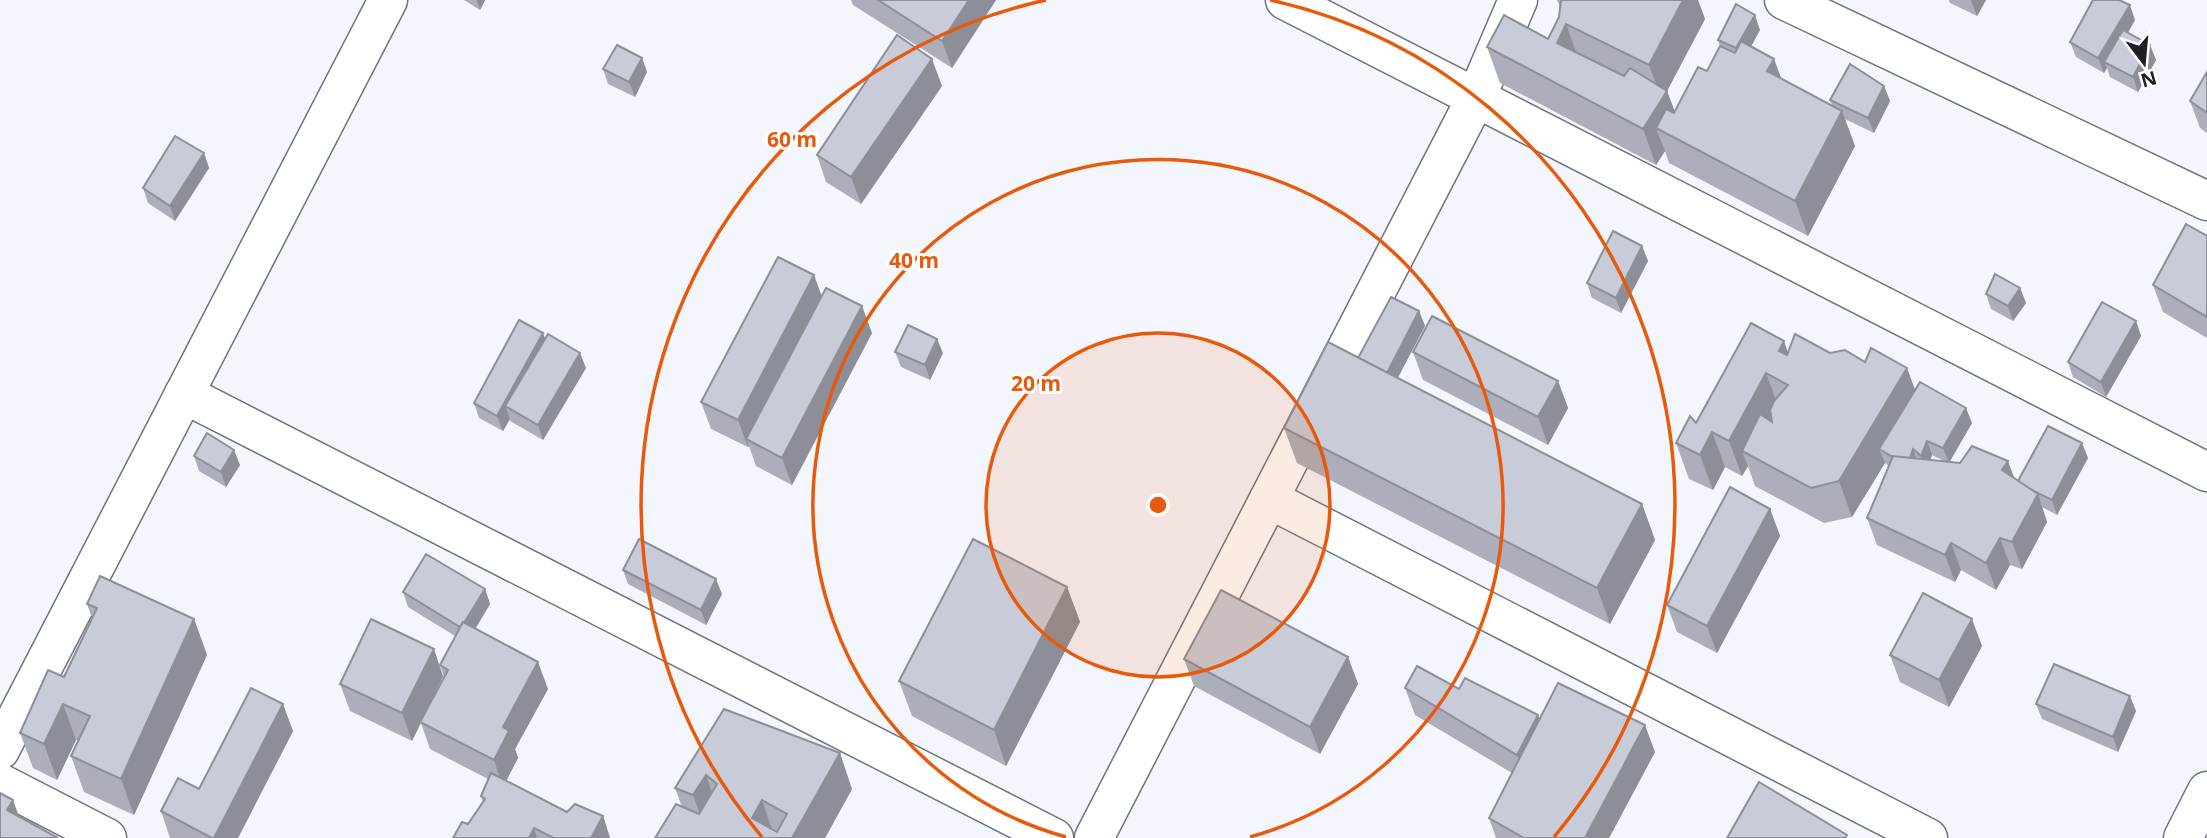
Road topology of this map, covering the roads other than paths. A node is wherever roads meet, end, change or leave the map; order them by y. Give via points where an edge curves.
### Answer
1 (388, 0) edge
2 (1285, 0) edge
3 (1518, 0) edge
4 (1784, 0) edge
5 (1476, 97) junction
6 (2207, 201) edge
7 (184, 394) junction
8 (2207, 472) edge
9 (1269, 499) junction
10 (0, 750) edge
11 (0, 783) edge
12 (2207, 791) edge
13 (107, 838) edge
14 (1054, 838) edge
15 (1094, 838) edge
16 (1928, 838) edge
17 (2183, 838) edge

1 - 7 street
2 - 5 street
3 - 5 street
4 - 6 street
5 - 8 street
5 - 9 street
7 - 10 street
7 - 14 street
9 - 15 street
9 - 16 street
11 - 13 street
12 - 17 street

